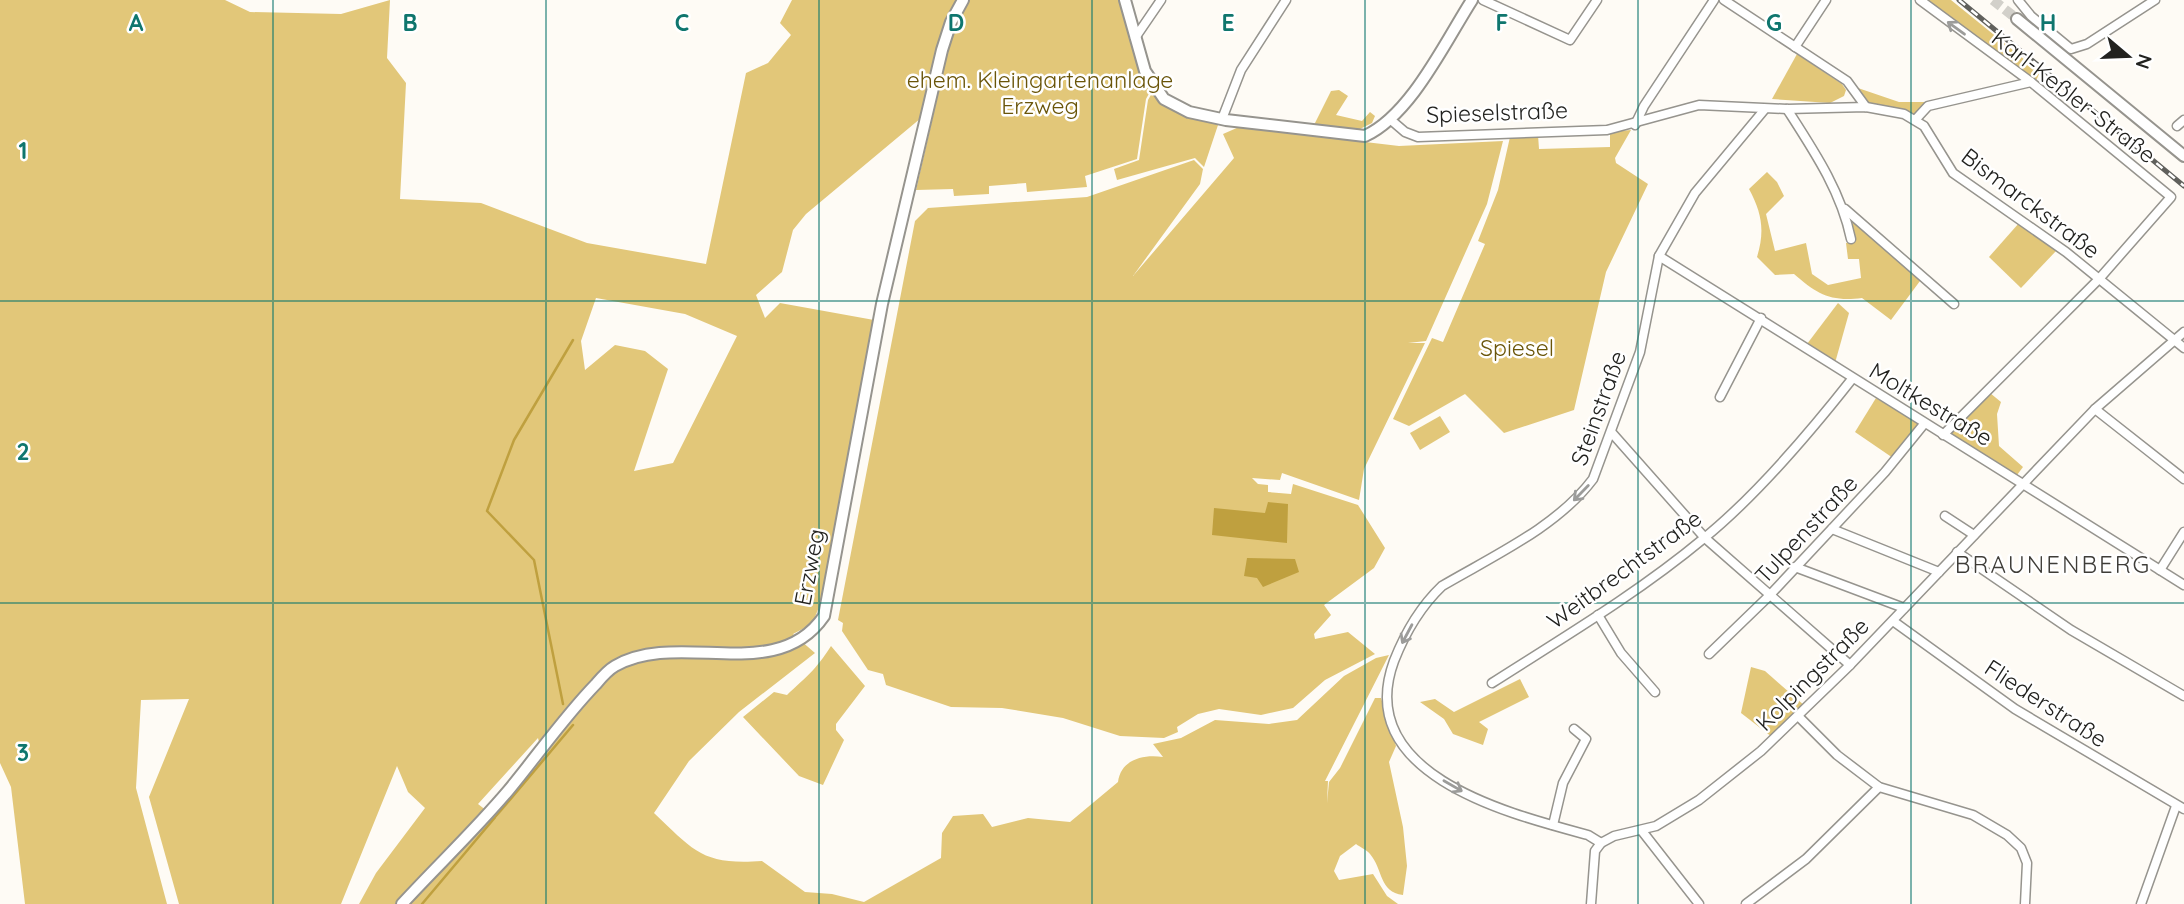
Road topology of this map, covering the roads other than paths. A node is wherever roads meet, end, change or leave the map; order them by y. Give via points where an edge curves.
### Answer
1 (963, 0) edge
2 (1125, 0) edge
3 (1161, 0) edge
4 (1286, 0) edge
5 (1472, 0) edge
6 (1483, 0) edge
7 (1597, 0) edge
8 (1714, 0) edge
9 (1724, 0) edge
10 (1826, 0) edge
11 (1920, 0) edge
12 (2018, 0) edge
13 (2155, 0) edge
14 (2017, 19) tunnel mouth
15 (1135, 38) junction
16 (1795, 47) junction
17 (2031, 82) junction
18 (1866, 107) junction
19 (1765, 109) junction
20 (1787, 109) junction
21 (1222, 119) junction
22 (1916, 119) junction
23 (1391, 120) junction
24 (1635, 125) junction
25 (2184, 156) edge
26 (1845, 209) junction
27 (1852, 239) dead end
28 (1659, 256) junction
29 (2099, 279) junction
30 (1954, 304) dead end
31 (1761, 318) junction
32 (2184, 332) edge
33 (2172, 340) junction
34 (2184, 348) edge
35 (1852, 379) junction
36 (1720, 397) dead end
37 (2095, 410) junction
38 (1924, 424) junction
39 (1612, 433) junction
40 (1944, 435) junction
41 (2184, 479) edge
42 (2025, 484) junction
43 (1945, 516) dead end
44 (1832, 529) junction
45 (2184, 531) edge
46 (1974, 534) junction
47 (1704, 538) junction
48 (1957, 552) junction
49 (1796, 568) junction
50 (2160, 569) junction
51 (1939, 572) junction
52 (2184, 585) edge
53 (1769, 596) junction
54 (1904, 608) junction
55 (1598, 615) junction
56 (1893, 621) junction
57 (1709, 653) dead end
58 (1850, 665) junction
59 (1492, 683) dead end
60 (1655, 692) dead end
61 (2184, 696) edge
62 (1798, 717) junction
63 (1574, 729) dead end
64 (1880, 787) junction
65 (2180, 808) edge
66 (1553, 825) junction
67 (1642, 831) junction
68 (1601, 843) junction
69 (402, 904) edge
70 (1591, 904) edge
71 (1699, 904) edge
72 (1746, 904) edge
73 (2025, 904) edge
74 (2141, 904) edge

1 - 69 street, Erzweg via 942,50 882,304 824,616 813,632 776,650 654,653 614,666 584,696 506,794
2 - 15 street
3 - 15 street
4 - 21 street via 1241,70
5 - 23 street
6 - 7 street via 1570,40
8 - 24 street
9 - 16 street
10 - 16 street
17 -> 11 street, Karl-Keßler-Straße
12 - 13 street via 2071,49 2087,44
14 - 25 street
15 - 21 street via 1145,71 1164,99 1189,112
16 - 18 street via 1847,81
17 - 22 street via 1928,106
17 - 29 street, Karl-Keßler-Straße via 2171,197
18 - 20 street, Spieselstraße
18 - 22 street
19 - 20 street, Spieselstraße
19 - 24 street, Spieselstraße via 1699,105
19 - 28 street, Steinstraße via 1695,193
20 - 26 street
21 - 23 street via 1365,136
22 - 29 street, Bismarckstraße via 1953,173
23 - 24 street, Spieselstraße via 1418,137
26 - 27 street
26 - 30 street
28 - 31 street, Moltkestraße
28 - 39 street, Steinstraße via 1640,352
29 - 33 street, Bismarckstraße
29 - 40 street
31 - 35 street, Moltkestraße
31 - 36 street
32 - 33 street, Kolpingstraße
33 - 34 street, Bismarckstraße
33 - 37 street, Kolpingstraße
35 - 38 street, Moltkestraße
35 - 47 street, Weitbrechtstraße
37 - 41 street
37 - 42 street, Kolpingstraße
38 - 40 street, Moltkestraße
38 - 44 street, Tulpenstraße
39 - 47 street
39 -> 66 street, Steinstraße via 1582,494 1539,527 1442,586 1426,603 1398,652 1387,686 1388,710 1401,744 1419,763 1456,788 1518,816
40 - 42 street, Moltkestraße
42 - 46 street, Kolpingstraße
42 - 50 street, Moltkestraße
43 - 46 street
44 - 49 street, Tulpenstraße
44 - 51 street
45 - 50 street
46 - 48 street, Kolpingstraße
47 - 53 street
47 - 55 street, Weitbrechtstraße
48 - 51 street, Kolpingstraße
48 - 61 street via 2071,631
49 - 53 street, Tulpenstraße
49 - 54 street
50 - 52 street, Moltkestraße
51 - 54 street, Kolpingstraße
53 - 57 street, Tulpenstraße
53 - 58 street
54 - 56 street, Kolpingstraße
55 - 59 street, Weitbrechtstraße
55 - 60 street via 1621,653
56 - 58 street, Kolpingstraße
56 - 65 street, Fliederstraße via 2015,709
58 - 62 street, Kolpingstraße
62 - 64 street via 1836,755
62 - 67 street, Kolpingstraße via 1699,800
63 - 66 street via 1586,739 1563,783
64 - 72 street via 1806,859
64 - 73 street via 1973,815 2007,835 2021,848 2027,863
65 - 74 street
66 - 68 street
67 - 68 street, Kolpingstraße
67 - 71 street
68 - 70 street via 1595,851

